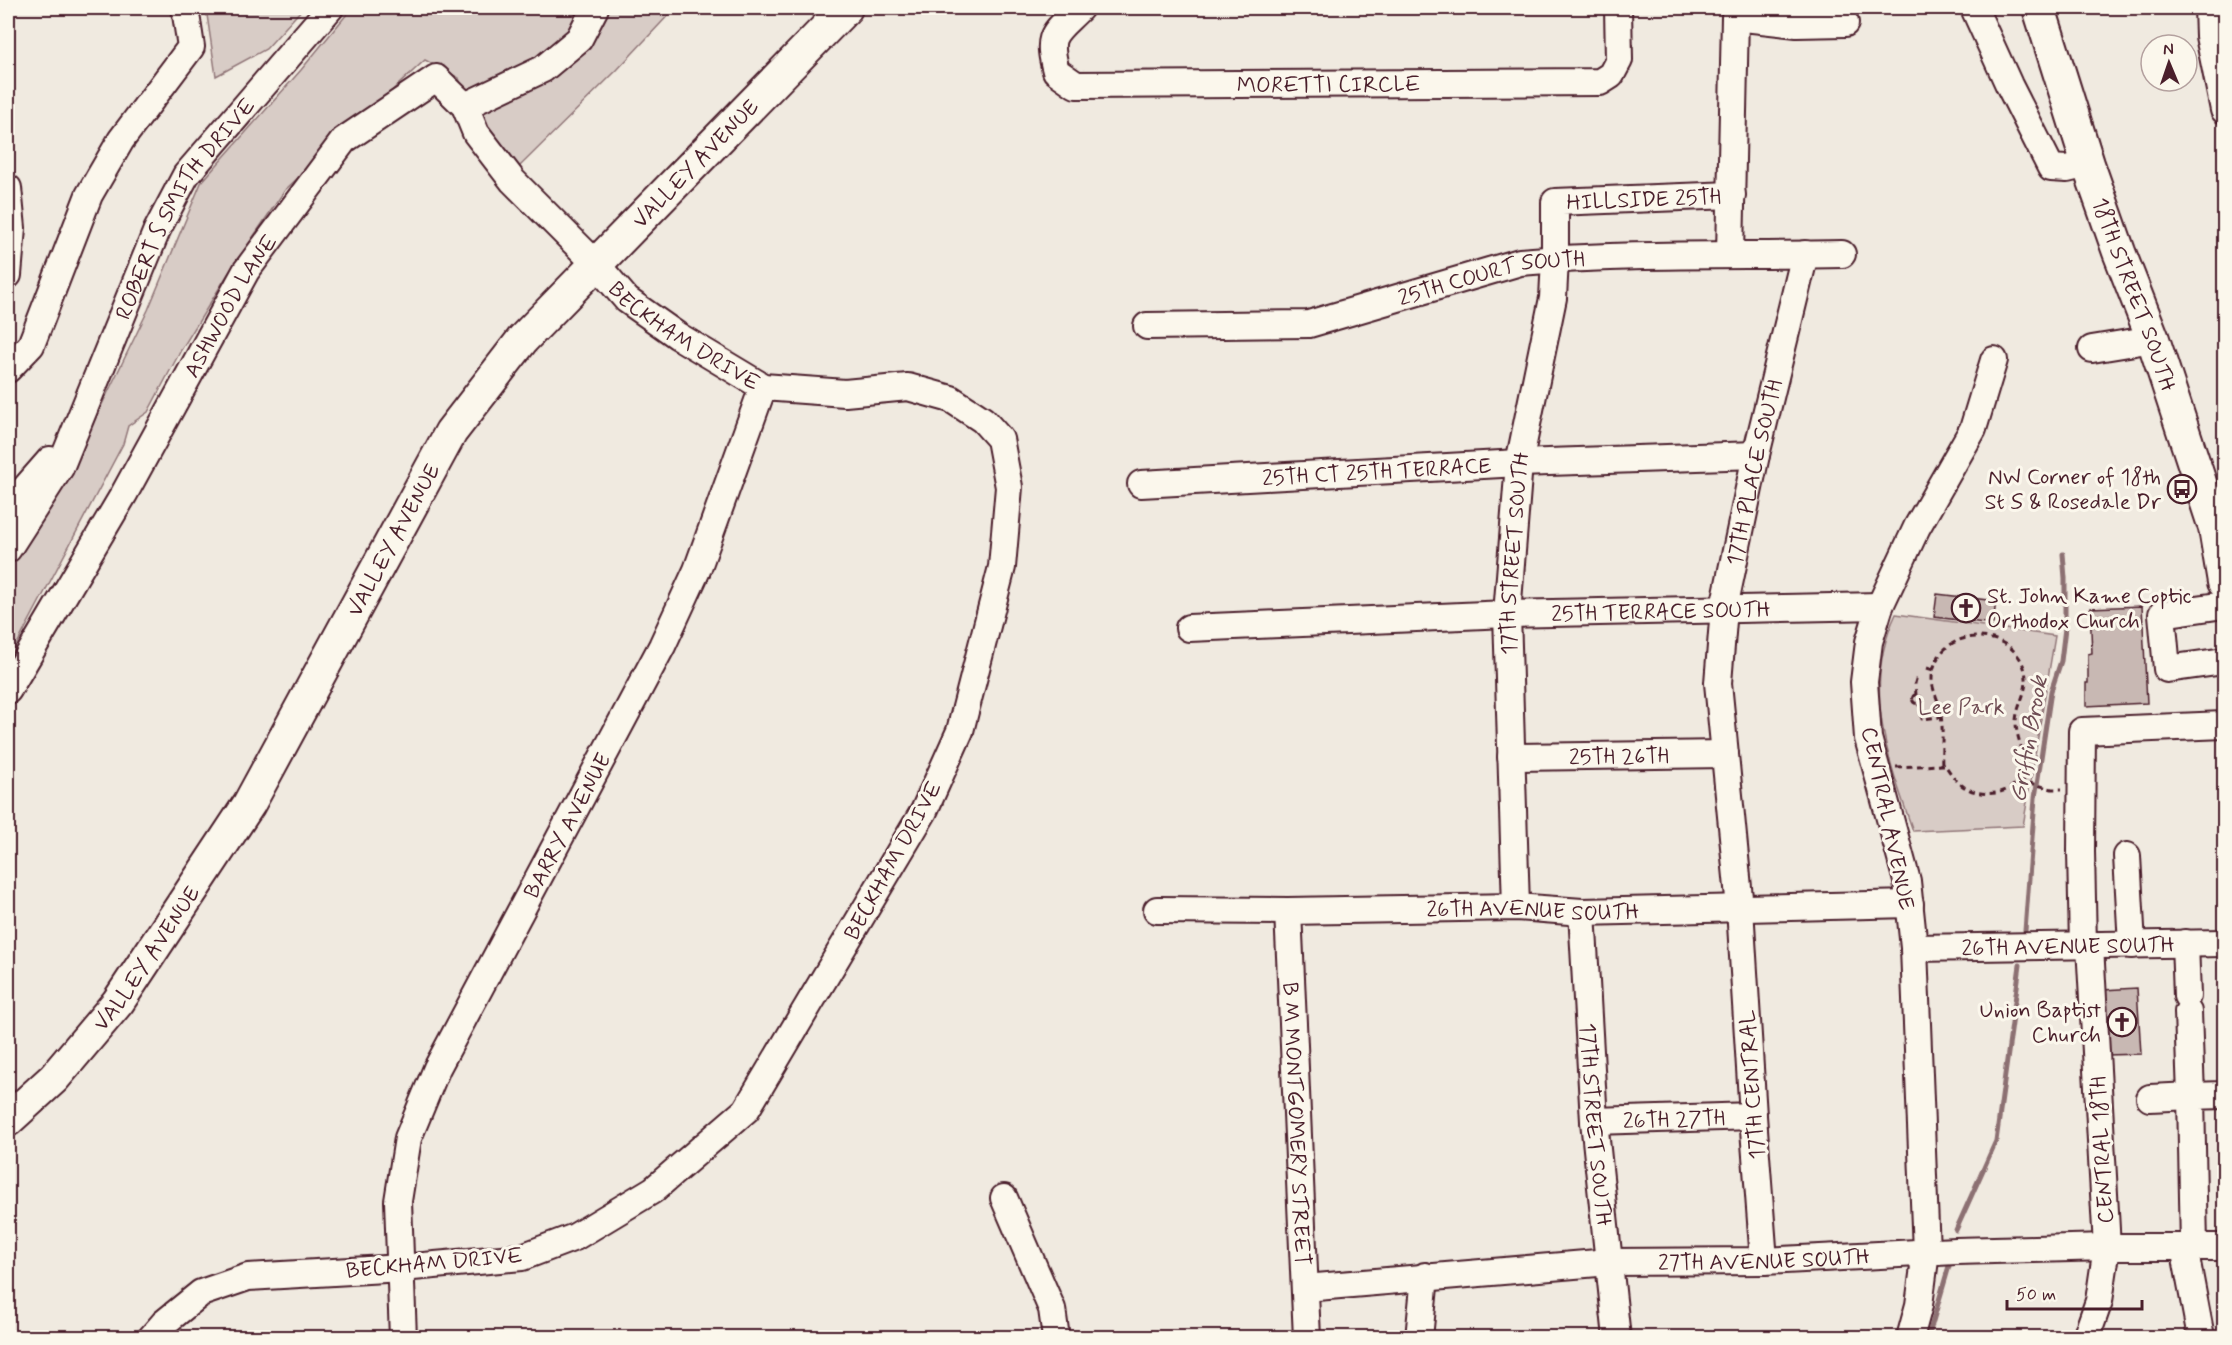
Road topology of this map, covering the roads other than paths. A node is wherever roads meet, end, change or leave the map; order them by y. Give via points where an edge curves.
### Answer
1 (185, 8) edge
2 (330, 8) edge
3 (595, 8) edge
4 (846, 8) edge
5 (1080, 8) edge
6 (1618, 8) edge
7 (1974, 8) edge
8 (2039, 8) edge
9 (2208, 8) edge
10 (1845, 23) dead end
11 (465, 106) junction
12 (2224, 110) edge
13 (2088, 164) junction
14 (513, 181) joint
15 (8, 188) edge
16 (1732, 195) junction
17 (1555, 202) joint
18 (1730, 254) junction
19 (1805, 254) junction
20 (1842, 254) dead end
21 (1555, 259) junction
22 (597, 265) junction
23 (8, 275) edge
24 (1147, 326) dead end
25 (2153, 339) junction
26 (2092, 349) dead end
27 (1994, 360) dead end
28 (8, 369) edge
29 (763, 387) junction
30 (74, 433) junction
31 (1756, 455) junction
32 (1519, 463) junction
33 (1141, 484) dead end
34 (8, 508) edge
35 (8, 549) edge
36 (2224, 582) edge
37 (2224, 605) edge
38 (1881, 606) junction
39 (1724, 608) junction
40 (1507, 614) junction
41 (1189, 628) dead end
42 (2224, 661) edge
43 (8, 690) edge
44 (2224, 725) edge
45 (1725, 754) junction
46 (1511, 757) junction
47 (2127, 856) dead end
48 (1910, 904) junction
49 (1516, 908) junction
50 (1740, 908) junction
51 (1157, 910) dead end
52 (1288, 911) junction
53 (1582, 912) junction
54 (2224, 943) edge
55 (2185, 944) junction
56 (2132, 945) junction
57 (2087, 946) junction
58 (1914, 948) junction
59 (2224, 1095) edge
60 (2191, 1096) junction
61 (2150, 1098) dead end
62 (1753, 1116) junction
63 (8, 1120) edge
64 (1594, 1121) junction
65 (1004, 1198) dead end
66 (2107, 1247) junction
67 (2189, 1247) junction
68 (2224, 1247) edge
69 (1926, 1252) junction
70 (1609, 1262) junction
71 (1764, 1262) junction
72 (402, 1268) junction
73 (1425, 1276) junction
74 (1305, 1288) junction
75 (2201, 1337) edge
76 (151, 1338) edge
77 (403, 1338) edge
78 (1056, 1338) edge
79 (1307, 1338) edge
80 (1419, 1338) edge
81 (1617, 1338) edge
82 (1910, 1338) edge
83 (2086, 1338) edge
84 (2208, 1338) edge

1 - 28 street via 191,47 121,140 89,195 31,345
2 - 30 street, ROBERT S SMITH DRIVE via 186,175 157,230
3 - 11 street via 579,39 543,69
4 - 22 main road, VALLEY AVENUE
5 - 6 street, MORETTI CIRCLE via 1052,36 1051,51 1056,72 1077,86 1600,82 1611,75 1619,60
7 - 13 street via 2051,168
8 - 13 main road, 18TH STREET SOUTH
9 - 12 street via 2209,36
10 - 16 street via 1797,24 1735,17
11 - 14 street, ASHWOOD LANE via 476,133
11 - 43 street, ASHWOOD LANE via 436,78 344,140 246,271 124,494
13 - 25 main road, 18TH STREET SOUTH
14 - 22 street, BECKHAM DRIVE
15 - 23 street via 12,228
16 - 17 street, HILLSIDE 25TH
16 - 18 street
17 - 21 street, 17TH STREET SOUTH
18 - 19 street, 25TH COURT SOUTH
18 - 21 street, 25TH COURT SOUTH
19 - 20 street, 25TH COURT SOUTH
19 - 31 street, 17TH PLACE SOUTH
21 - 24 street, 25TH COURT SOUTH via 1520,262 1309,324
21 - 32 street, 17TH STREET SOUTH via 1553,298
22 - 29 street, BECKHAM DRIVE via 627,300
22 - 63 main road, VALLEY AVENUE via 523,339 451,432 249,804 118,1002 54,1078
25 - 26 street
25 - 36 main road, 18TH STREET SOUTH via 2215,528
27 - 38 street, CENTRAL AVENUE via 1973,429 1917,526
29 - 72 street, BARRY AVENUE via 697,570 662,646 436,1068 408,1138 398,1201
29 - 72 street, BECKHAM DRIVE via 845,393 908,387 951,399 983,420 1000,440 1009,488 1002,567 960,731 924,811 746,1110 654,1190 575,1237 522,1257
30 - 34 street, ROBERT S SMITH DRIVE
30 - 35 street, ROBERT S SMITH DRIVE via 60,468
31 - 32 street, 25TH CT 25TH TERRACE
31 - 39 street, 17TH PLACE SOUTH
32 - 33 street, 25TH CT 25TH TERRACE
32 - 40 street, 17TH STREET SOUTH
37 - 42 street via 2162,614 2167,669
38 - 39 street, 25TH TERRACE SOUTH
38 - 48 street, CENTRAL AVENUE via 1869,642 1864,682 1868,738
39 - 40 street, 25TH TERRACE SOUTH
39 - 45 street, 17TH PLACE SOUTH via 1718,683
40 - 41 street, 25TH TERRACE SOUTH
40 - 46 street, 17TH STREET SOUTH
44 - 57 street, CENTRAL 18TH via 2082,731 2081,852
45 - 46 street, 25TH 26TH
45 - 50 street, 17TH PLACE SOUTH
46 - 49 street, 17TH STREET SOUTH
47 - 56 street
48 - 50 street, 26TH AVENUE SOUTH
48 - 58 street, CENTRAL AVENUE
49 - 52 street, 26TH AVENUE SOUTH
49 - 53 street, 26TH AVENUE SOUTH
50 - 53 street, 26TH AVENUE SOUTH
50 - 62 street, 17TH CENTRAL
51 - 52 street, 26TH AVENUE SOUTH
52 - 74 street, B M MONTGOMERY STREET
53 - 64 street, 17TH STREET SOUTH
54 - 55 street, 26TH AVENUE SOUTH
55 - 56 street, 26TH AVENUE SOUTH
55 - 60 street
56 - 57 street, 26TH AVENUE SOUTH
57 - 58 street, 26TH AVENUE SOUTH
57 - 66 street, CENTRAL 18TH
58 - 69 street, CENTRAL AVENUE
59 - 60 street
60 - 61 street
60 - 67 street
62 - 64 street, 26TH 27TH
62 - 71 street, 17TH CENTRAL
64 - 70 street, 17TH STREET SOUTH
65 - 78 street via 1052,1310
66 - 67 street, 27TH AVENUE SOUTH
66 - 69 street, 27TH AVENUE SOUTH
66 - 83 street, CENTRAL 18TH via 2099,1300
67 - 68 street, 27TH AVENUE SOUTH
67 - 75 street
69 - 71 street, 27TH AVENUE SOUTH
69 - 82 street, CENTRAL AVENUE
70 - 71 street, 27TH AVENUE SOUTH
70 - 73 street, 27TH AVENUE SOUTH
70 - 81 street, 17TH STREET SOUTH
72 - 76 street, BECKHAM DRIVE via 248,1277 201,1293
72 - 77 street, BARRY AVENUE
73 - 74 street, 27TH AVENUE SOUTH
73 - 80 street
74 - 79 street, B M MONTGOMERY STREET
75 - 84 street

